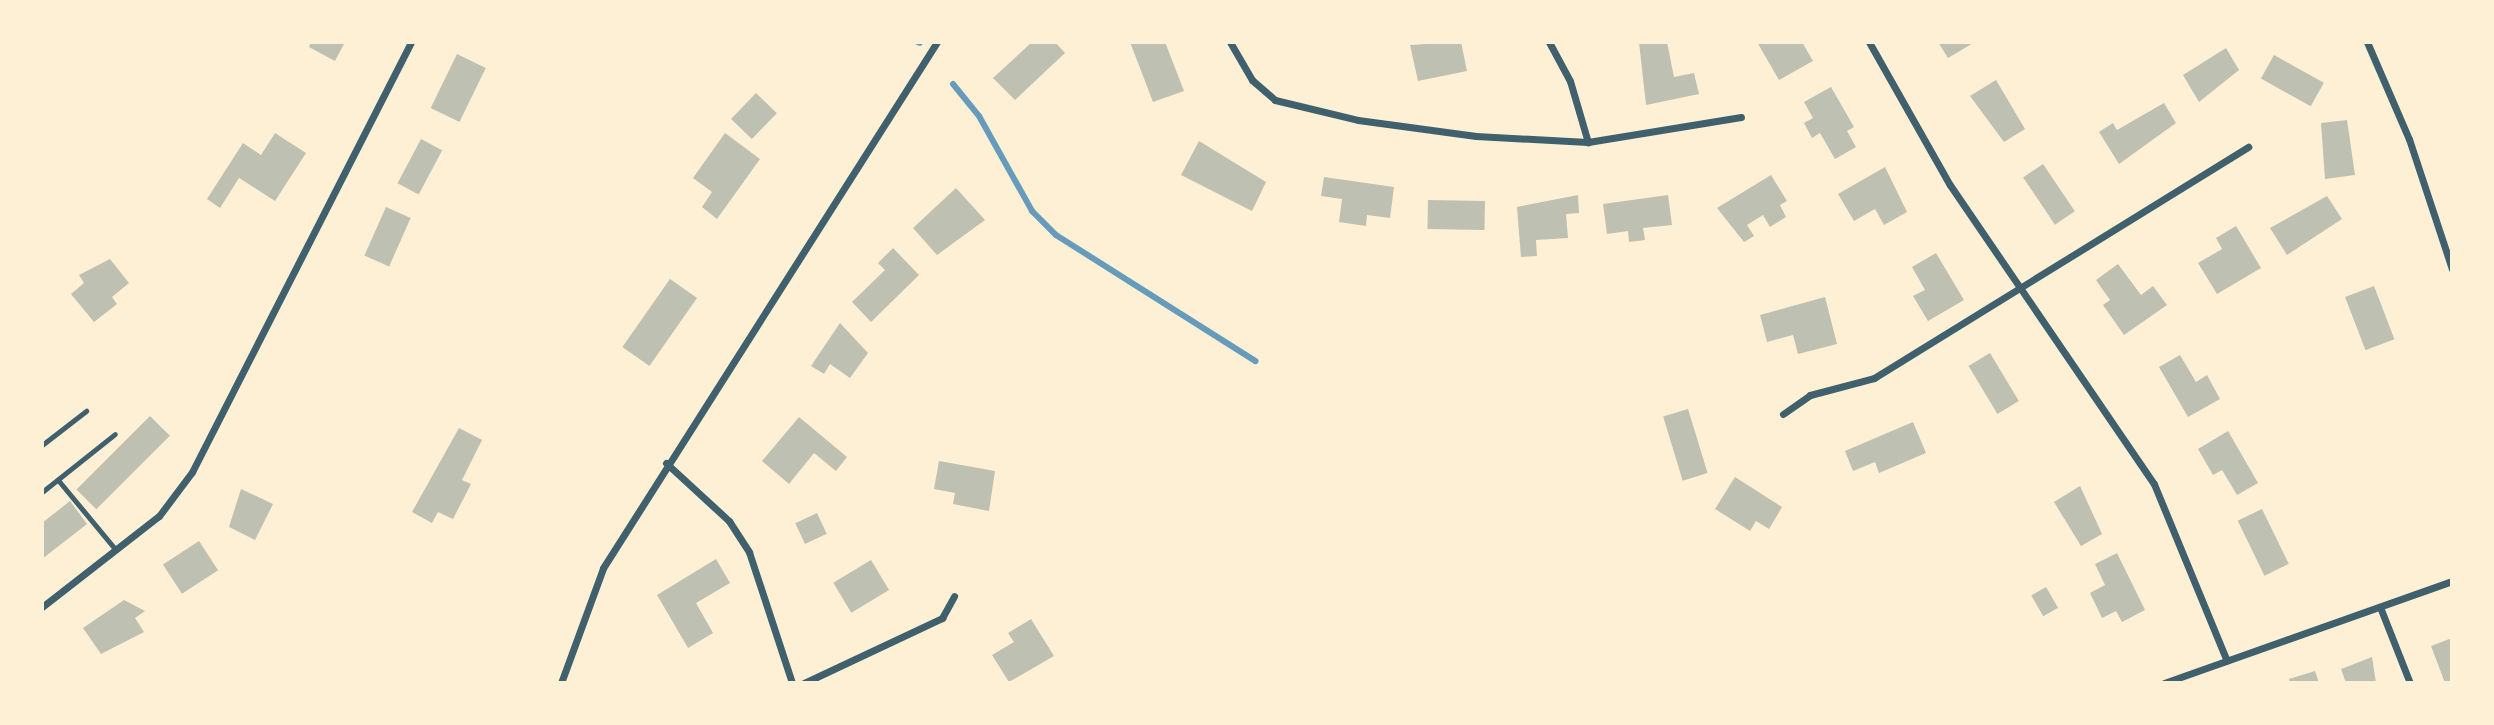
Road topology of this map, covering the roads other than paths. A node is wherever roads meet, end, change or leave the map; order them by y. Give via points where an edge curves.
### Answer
1 (411, 42) edge
2 (937, 42) edge
3 (1230, 42) edge
4 (1549, 42) edge
5 (1869, 42) edge
6 (2367, 42) edge
7 (1741, 117) dead end
8 (1588, 142) junction
9 (2248, 147) dead end
10 (2452, 269) edge
11 (2021, 288) junction
12 (86, 411) dead end
13 (1783, 414) dead end
14 (114, 435) dead end
15 (42, 445) edge
16 (666, 463) junction
17 (58, 480) junction
18 (42, 492) edge
19 (116, 551) junction
20 (2452, 581) edge
21 (954, 596) dead end
22 (42, 607) edge
23 (2380, 607) junction
24 (2227, 661) junction
25 (561, 683) edge
26 (792, 683) edge
27 (804, 683) edge
28 (2164, 683) edge
29 (2410, 683) edge

1 - 19 street via 192,472 159,516
2 - 16 street
3 - 8 street via 1252,80 1290,106 1476,136
4 - 8 street via 1570,81
5 - 11 street via 1950,185
6 - 10 street
7 - 8 street
9 - 11 street
11 - 13 street via 1874,378 1810,395
11 - 24 street via 2154,484
12 - 15 lane
14 - 17 lane
16 - 25 street via 601,571
16 - 26 street via 729,521 749,552
17 - 18 lane
17 - 19 lane
19 - 22 street
20 - 23 street
21 - 27 street via 942,618
23 - 24 street
23 - 29 street
24 - 28 street

